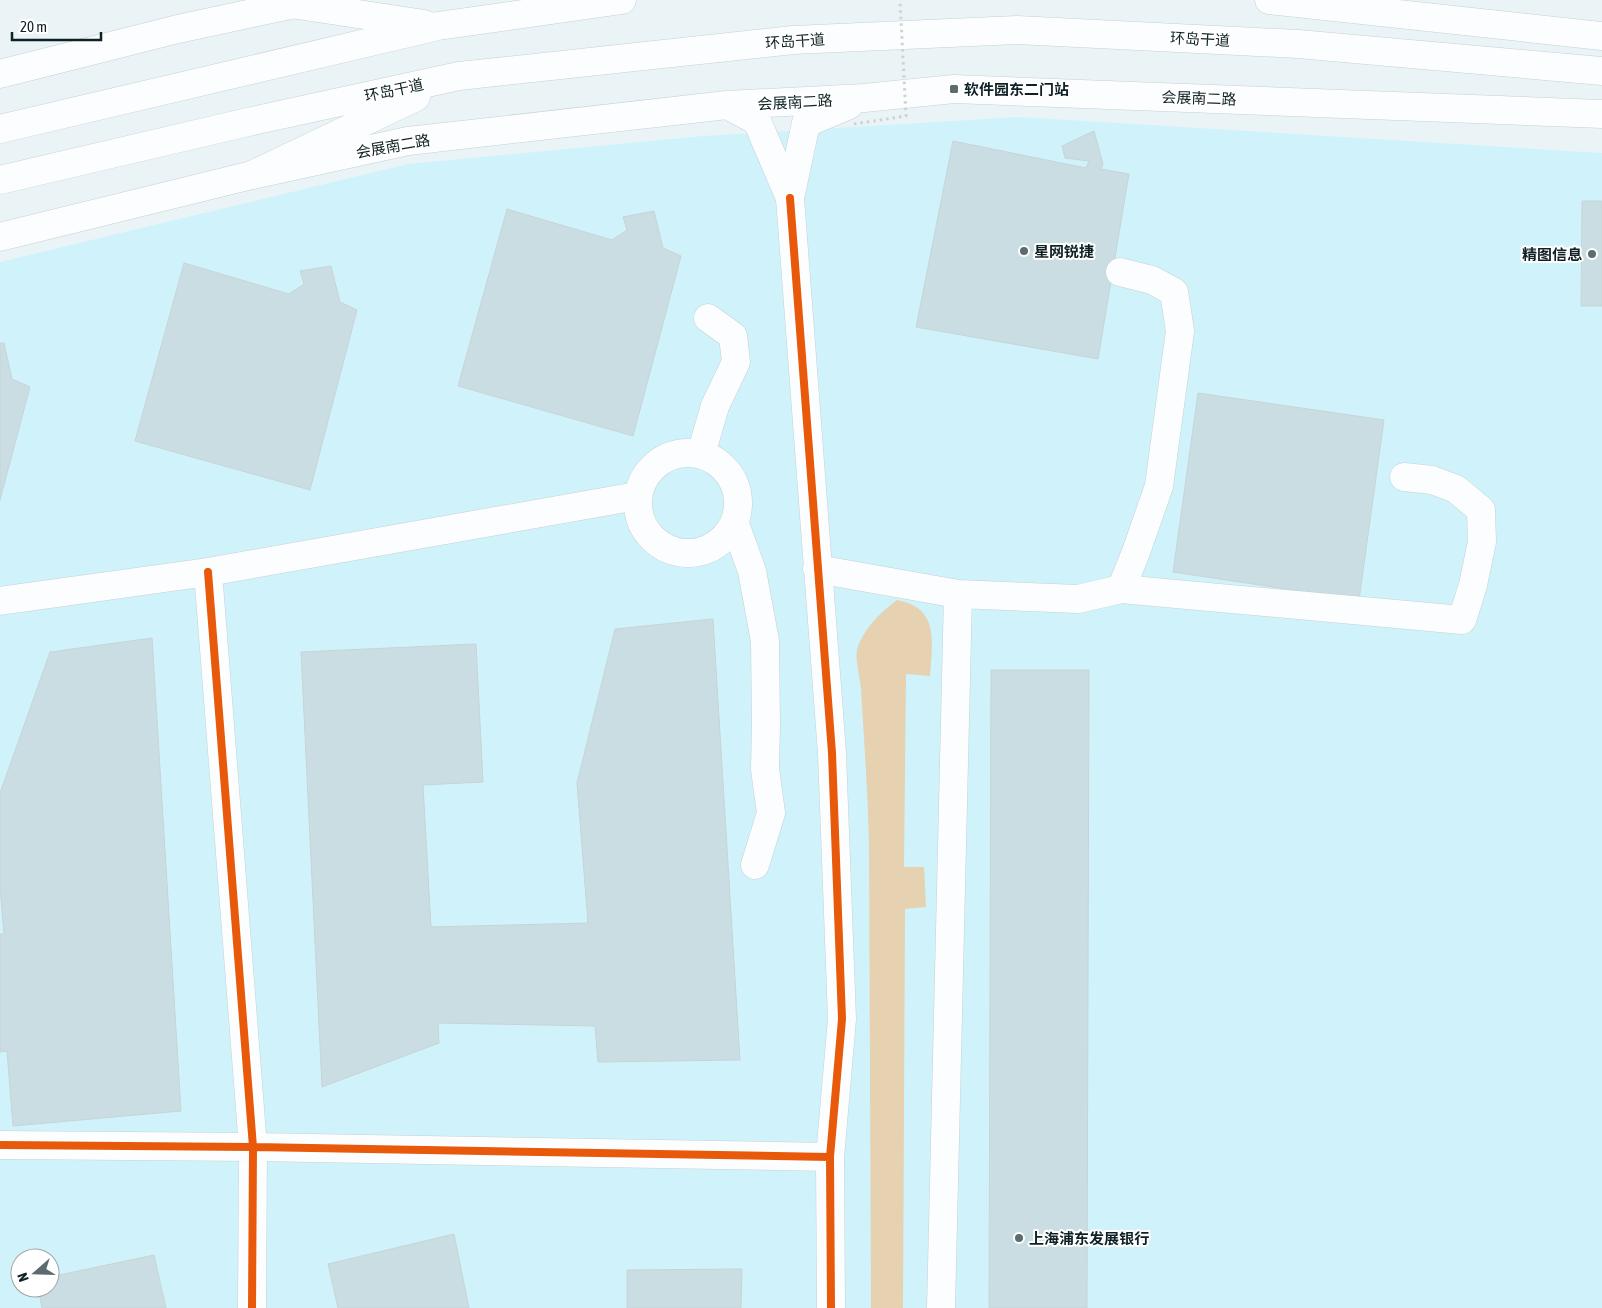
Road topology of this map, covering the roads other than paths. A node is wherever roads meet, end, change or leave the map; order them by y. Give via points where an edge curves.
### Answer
1 (622, 0) edge
2 (1281, 1) edge
3 (302, 2) edge
4 (438, 26) junction
5 (1602, 36) edge
6 (1602, 72) edge
7 (0, 74) edge
8 (459, 76) junction
9 (864, 98) junction
10 (727, 105) junction
11 (1602, 114) edge
12 (0, 128) edge
13 (252, 175) junction
14 (0, 180) edge
15 (790, 198) junction
16 (0, 237) edge
17 (1120, 272) dead end
18 (708, 318) dead end
19 (702, 454) junction
20 (1404, 477) dead end
21 (638, 496) junction
22 (735, 524) junction
23 (817, 569) junction
24 (208, 572) junction
25 (1121, 589) junction
26 (958, 594) junction
27 (0, 600) edge
28 (755, 865) dead end
29 (0, 1145) edge
30 (252, 1147) junction
31 (830, 1157) junction
32 (252, 1308) edge
33 (831, 1308) edge
34 (941, 1308) edge

1 - 4 main road
2 - 5 main road
3 - 4 main road
3 - 7 main road
4 - 12 main road
6 - 8 main road, 环岛干道 via 1298,44 1017,30 793,40
8 - 13 main road
8 - 14 main road, 环岛干道
9 - 10 main road, 会展南二路
9 - 11 main road, 会展南二路 via 954,89
9 - 15 main road via 806,124
10 - 13 main road, 会展南二路 via 408,141
10 - 15 main road via 757,121
13 - 16 main road, 会展南二路
15 - 23 main road
17 - 25 main road via 1152,280 1174,292 1180,331 1159,486
18 - 19 main road via 733,336 736,362 715,406
19 - 21 main road via 685,452 664,458 643,479
19 - 22 main road via 721,464 733,479 739,507
20 - 25 main road via 1432,480 1456,489 1481,510 1482,542 1462,620
21 - 22 main road via 640,518 648,535 675,553 693,555 717,545
21 - 24 main road
22 - 28 main road via 752,571 765,641 765,769 771,813
23 - 26 main road
23 - 31 main road via 832,753 842,1019
24 - 27 main road
24 - 30 main road
25 - 26 main road via 1078,599
26 - 34 main road
29 - 30 main road
30 - 31 main road
30 - 32 main road
31 - 33 main road

